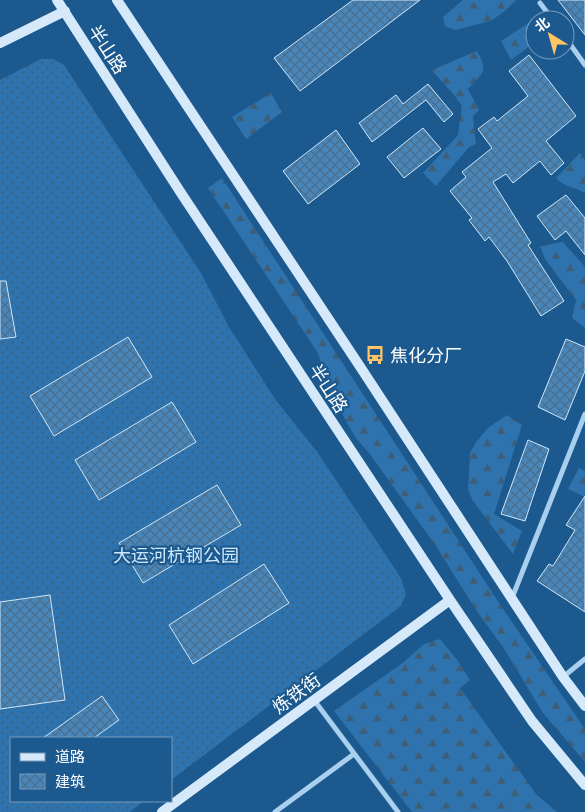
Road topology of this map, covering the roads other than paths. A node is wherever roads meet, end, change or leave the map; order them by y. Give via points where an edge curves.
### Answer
1 (57, 0) edge
2 (117, 0) edge
3 (540, 3) dead end
4 (545, 10) edge
5 (64, 11) junction
6 (0, 43) edge
7 (575, 51) edge
8 (585, 65) edge
9 (585, 414) edge
10 (512, 599) junction
11 (450, 600) junction
12 (585, 659) edge
13 (563, 677) junction
14 (314, 699) junction
15 (585, 706) edge
16 (354, 754) junction
17 (585, 785) edge
18 (162, 812) edge
19 (275, 812) edge
20 (398, 812) edge

1 - 5 main road, 半山路
2 - 10 main road, 半山路
3 - 4 street
5 - 6 main road
5 - 11 main road, 半山路
7 - 8 street
9 - 10 street
10 - 13 main road, 半山路
11 - 14 main road, 炼铁街
11 - 17 main road, 半山路 via 532,721
12 - 13 street
13 - 15 main road, 半山路
14 - 16 street
14 - 18 main road, 炼铁街
16 - 19 street
16 - 20 street

